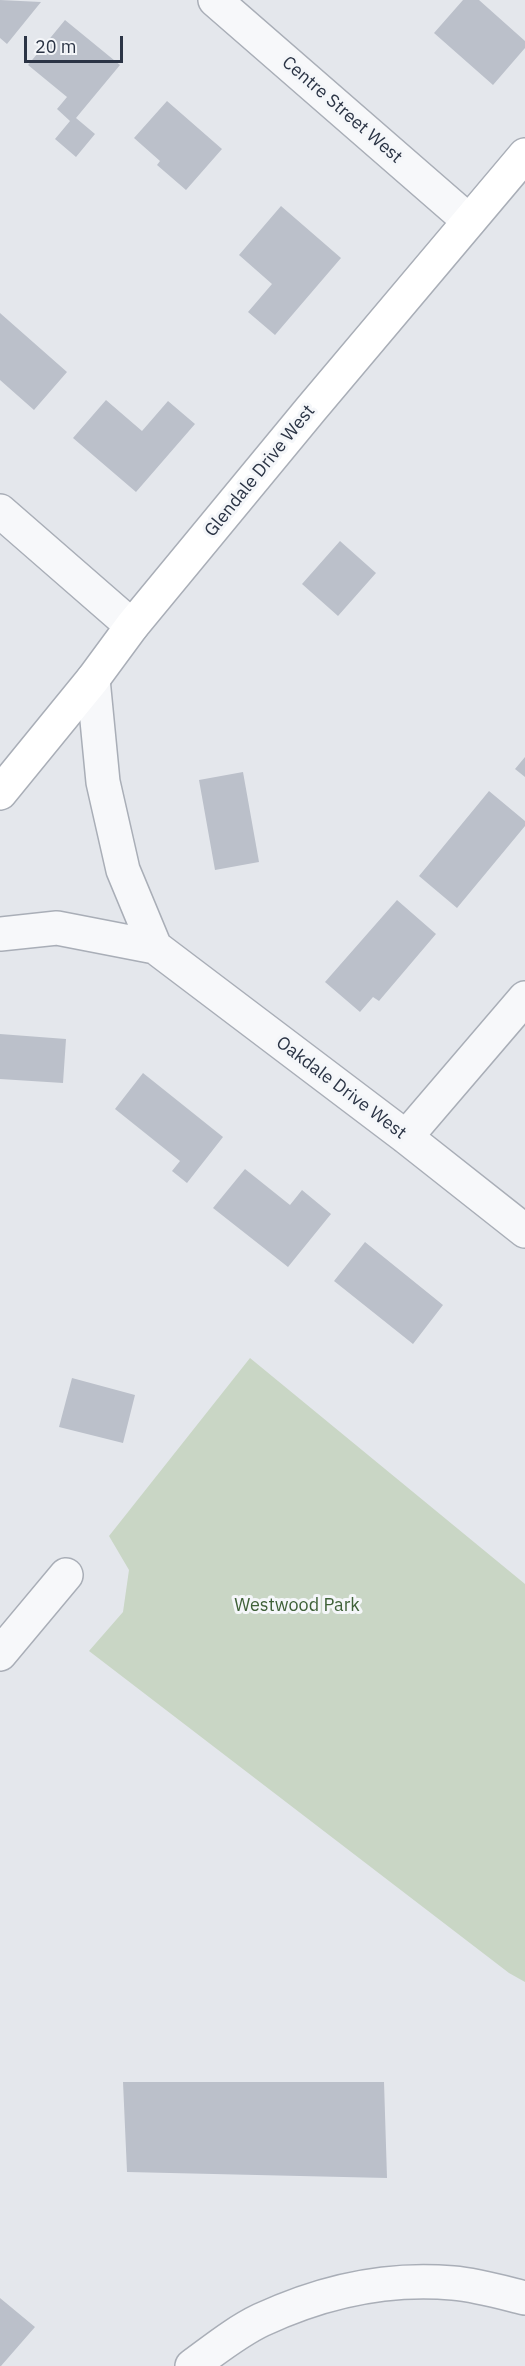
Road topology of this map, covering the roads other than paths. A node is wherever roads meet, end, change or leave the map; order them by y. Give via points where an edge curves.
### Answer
1 (215, 0) edge
2 (525, 155) edge
3 (469, 221) junction
4 (0, 511) edge
5 (132, 626) junction
6 (93, 679) junction
7 (0, 793) edge
8 (0, 934) edge
9 (155, 947) junction
10 (525, 998) edge
11 (406, 1137) junction
12 (525, 1231) edge
13 (66, 1575) dead end
14 (0, 1654) edge
15 (525, 2298) edge
16 (192, 2366) edge

1 - 3 street, Centre Street West
2 - 3 street, Glendale Drive West
3 - 5 street, Glendale Drive West
4 - 5 street
5 - 6 street, Glendale Drive West
6 - 7 street, Glendale Drive West
6 - 9 street via 103,782 123,870
8 - 9 street, Oakdale Drive West via 57,928
9 - 11 street, Oakdale Drive West
10 - 11 street
11 - 12 street, Oakdale Drive West
13 - 14 street
15 - 16 street via 454,2283 373,2284 310,2300 259,2321

